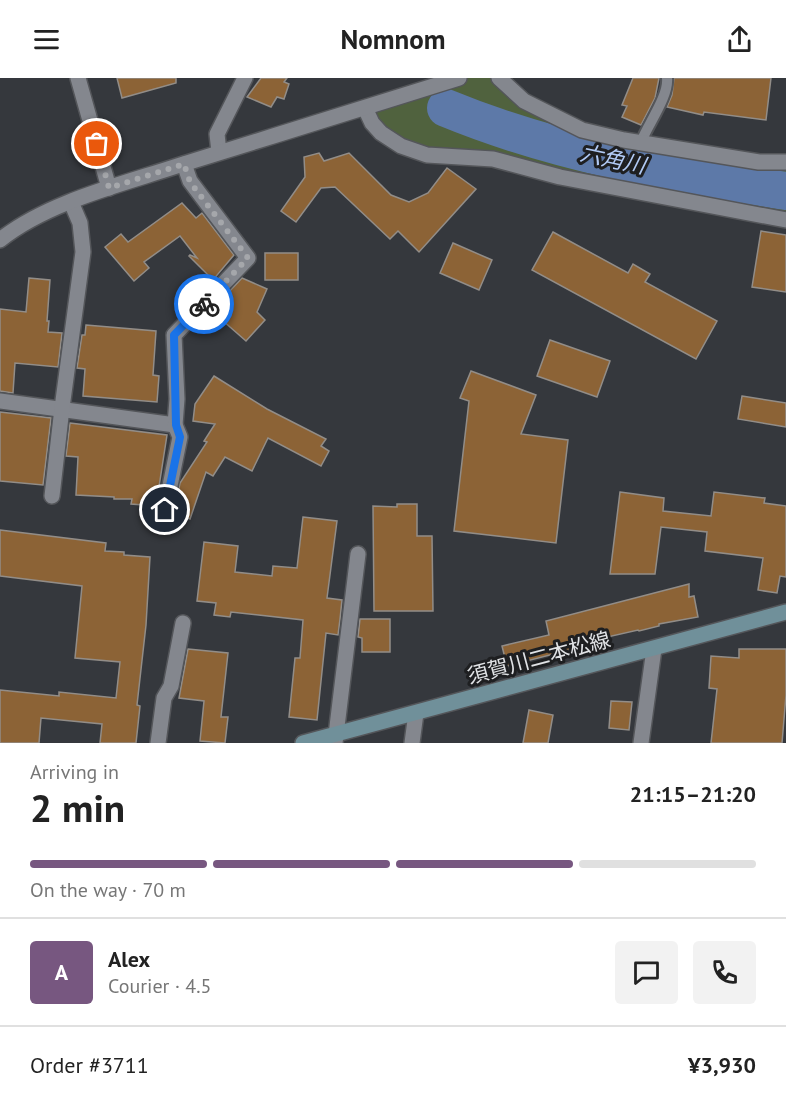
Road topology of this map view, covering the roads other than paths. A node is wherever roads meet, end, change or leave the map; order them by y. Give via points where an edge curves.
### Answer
1 (78, 78) edge
2 (245, 78) edge
3 (459, 78) edge
4 (499, 78) edge
5 (668, 78) edge
6 (365, 108) junction
7 (641, 142) junction
8 (219, 152) junction
9 (786, 162) edge
10 (184, 164) junction
11 (109, 188) junction
12 (71, 202) junction
13 (786, 220) edge
14 (0, 240) edge
15 (0, 401) edge
16 (62, 408) junction
17 (176, 425) junction
18 (52, 496) dead end
19 (165, 510) dead end
20 (358, 554) dead end
21 (786, 612) edge
22 (183, 623) dead end
23 (654, 649) junction
24 (416, 712) junction
25 (336, 739) edge
26 (158, 743) edge
27 (303, 743) edge
28 (412, 743) edge
29 (641, 743) edge

1 - 11 street
2 - 8 street via 218,134
3 - 6 street
4 - 7 street via 524,101 582,130
5 - 7 lane via 664,96
6 - 8 street
6 - 13 street via 381,133 401,146 427,155 493,159 560,177
7 - 9 street via 759,162
8 - 10 street
10 - 11 street
10 - 17 street via 190,182 248,258 174,335
11 - 12 street
12 - 14 street via 12,230
12 - 16 street via 80,223 83,252
15 - 16 street
16 - 17 street
16 - 18 street
17 - 19 street via 180,437
20 - 25 street
21 - 23 main road, 須賀川二本松線
22 - 26 street via 171,686 164,698
23 - 24 main road, 須賀川二本松線
23 - 29 street
24 - 25 main road, 須賀川二本松線
24 - 28 street
25 - 27 main road, 須賀川二本松線

